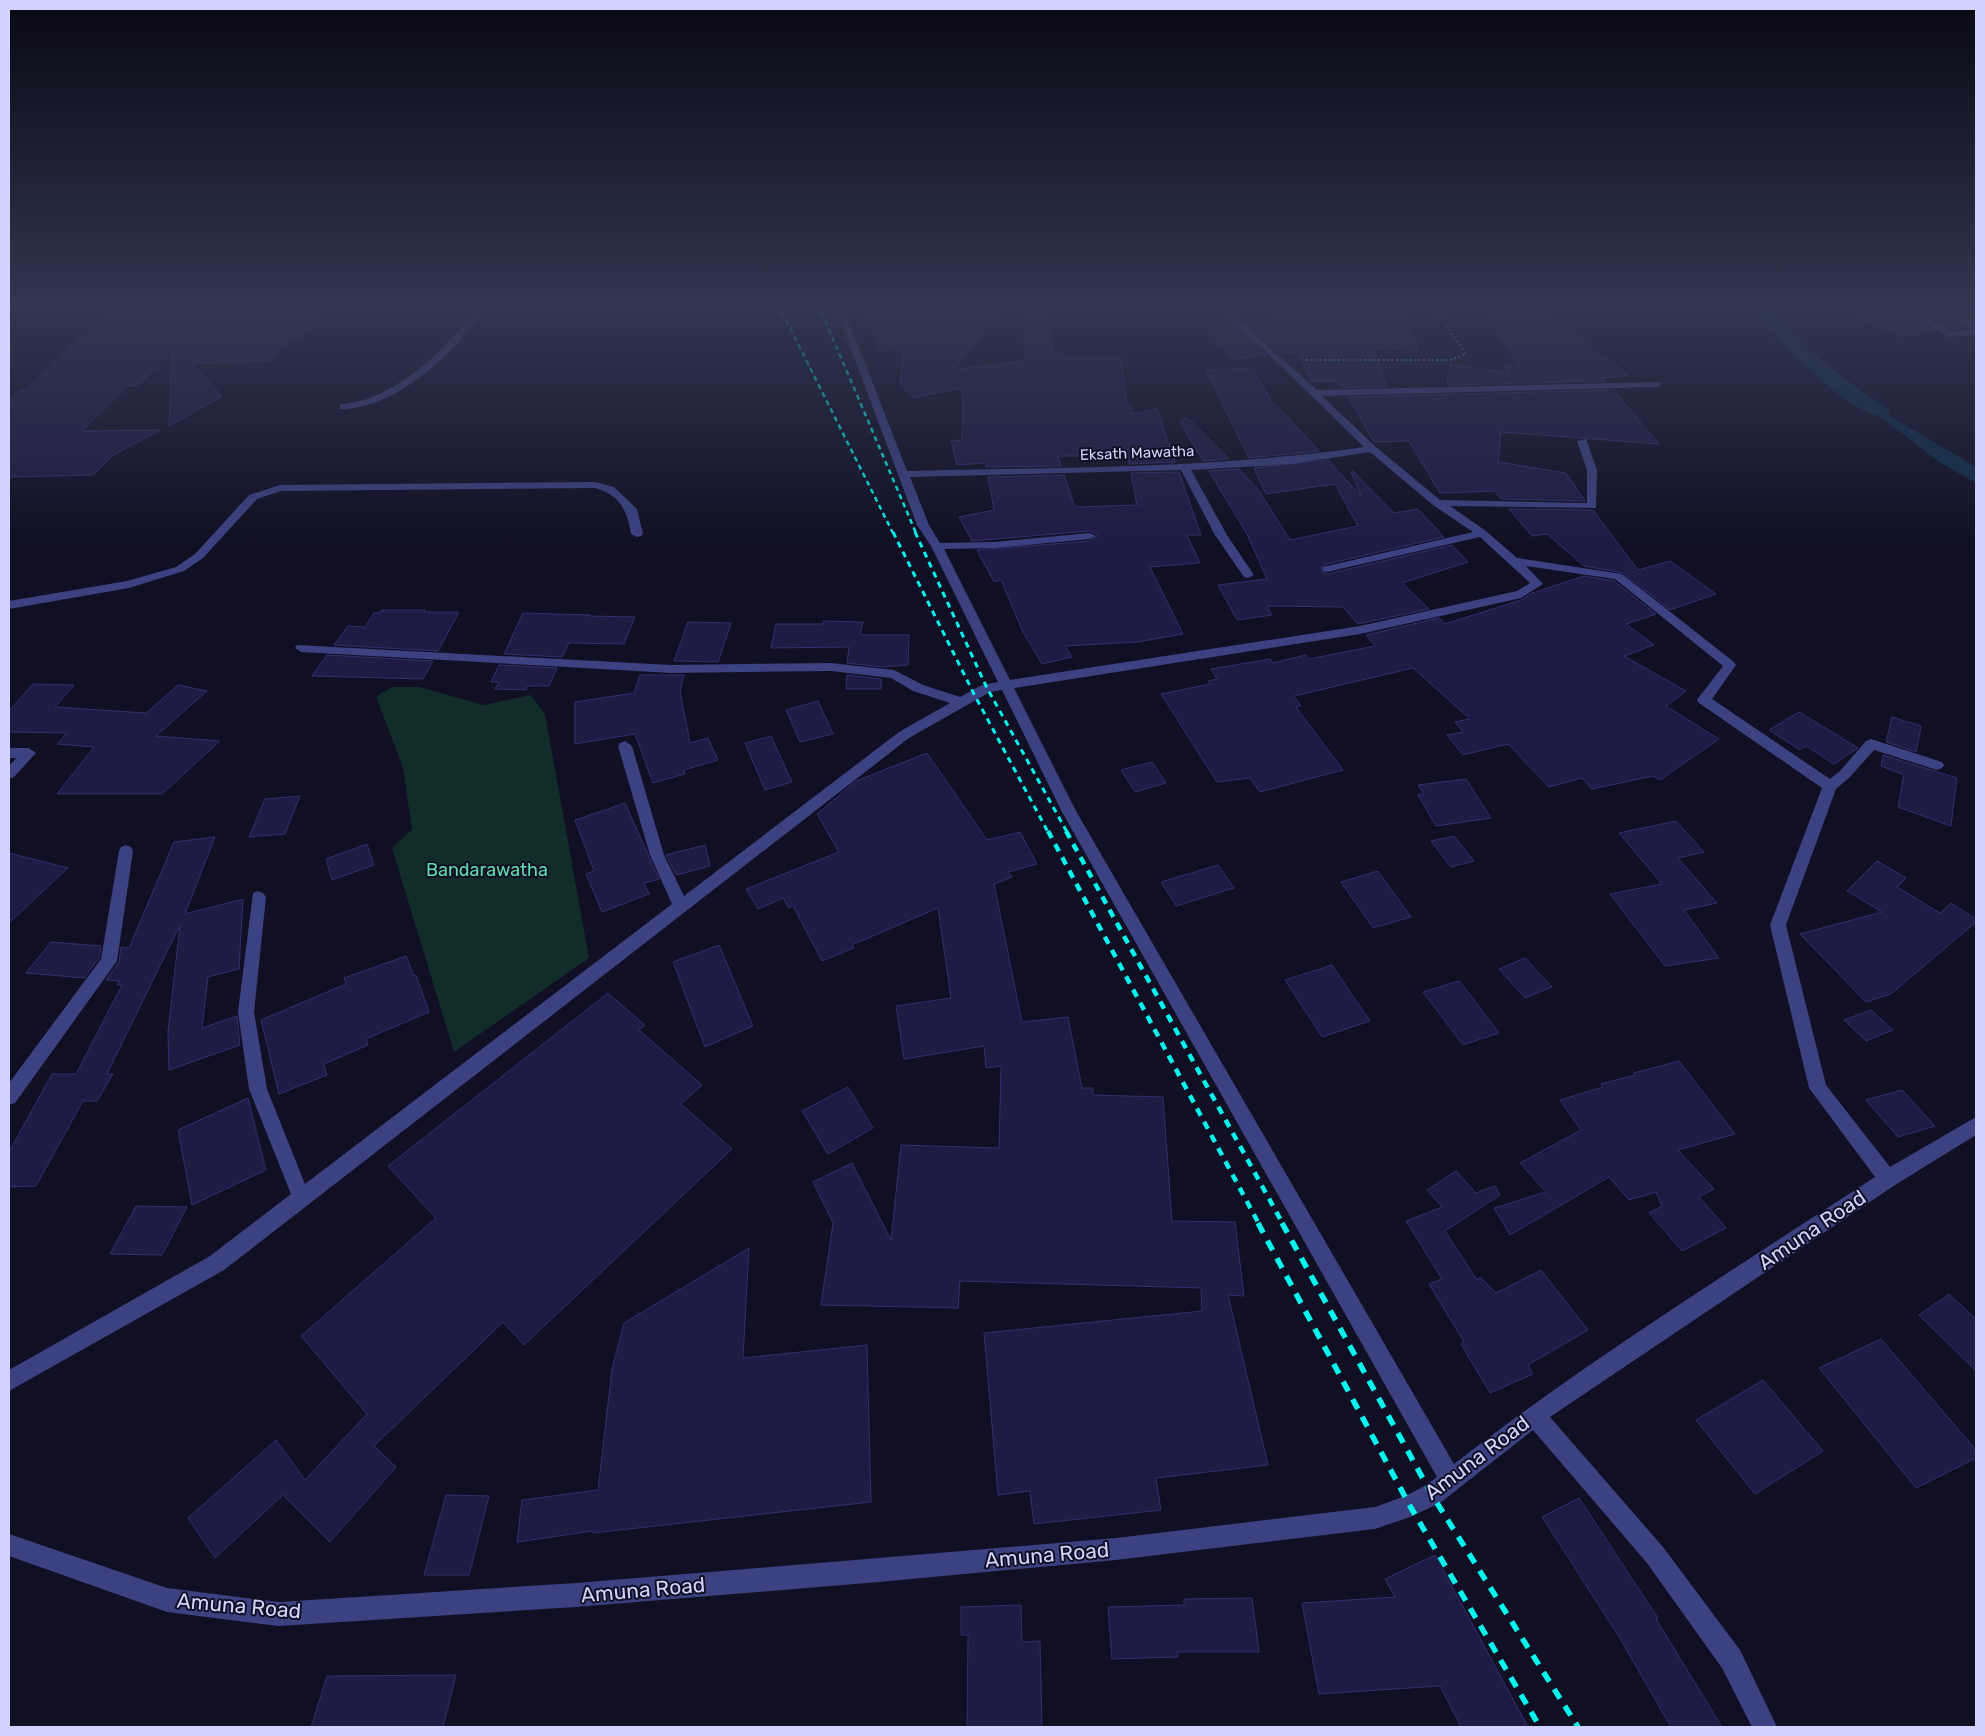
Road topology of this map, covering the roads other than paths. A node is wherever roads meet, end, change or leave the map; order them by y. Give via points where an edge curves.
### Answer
1 (398, 385) edge
2 (869, 385) edge
3 (1306, 385) edge
4 (1618, 385) edge
5 (1314, 393) junction
6 (343, 407) dead end
7 (1582, 441) dead end
8 (1372, 449) junction
9 (1184, 467) junction
10 (903, 474) junction
11 (1436, 503) junction
12 (1482, 532) junction
13 (636, 534) dead end
14 (1090, 536) dead end
15 (937, 546) junction
16 (1516, 561) junction
17 (1327, 570) dead end
18 (1248, 576) dead end
19 (9, 605) edge
20 (301, 648) dead end
21 (1004, 684) junction
22 (960, 702) junction
23 (625, 746) dead end
24 (9, 754) edge
25 (1937, 766) dead end
26 (9, 774) edge
27 (1830, 786) junction
28 (126, 851) dead end
29 (258, 897) dead end
30 (681, 906) junction
31 (9, 1098) edge
32 (1976, 1125) edge
33 (1888, 1179) junction
34 (302, 1198) junction
35 (9, 1381) edge
36 (1534, 1415) junction
37 (1451, 1481) junction
38 (9, 1545) edge
39 (1765, 1727) edge

1 - 6 street via 379,398
2 - 10 street
3 - 5 street
4 - 5 street
5 - 8 street
7 - 11 street via 1592,470 1592,506
8 - 9 street, Eksath Mawatha via 1291,461
8 - 11 street
9 - 10 street, Eksath Mawatha
9 - 18 street
10 - 15 street via 924,525
11 - 12 street
12 - 16 street
12 - 17 street
13 - 19 street via 633,511 610,489 595,485 280,488 253,497 199,556 180,569 129,584
14 - 15 street via 995,545
15 - 21 street
16 - 21 street via 1536,584 1521,594 1360,630
16 - 27 street via 1618,576 1730,665 1704,700
20 - 22 street via 671,669 831,668 894,674 918,688
21 - 22 street via 987,688
21 - 37 street via 1069,812
22 - 30 street via 904,735
23 - 30 street via 657,855
24 - 26 street via 29,754
25 - 27 street via 1872,744
27 - 33 street via 1778,925 1818,1088
28 - 31 street via 109,960
29 - 34 street via 246,1012 258,1089
30 - 34 street
32 - 33 street, Amuna Road
33 - 36 street, Amuna Road
34 - 35 street via 217,1263
36 - 37 street, Amuna Road
36 - 39 street via 1655,1555 1731,1659
37 - 38 street, Amuna Road via 1410,1506 1375,1518 1116,1549 585,1594 289,1613 235,1610 167,1600

